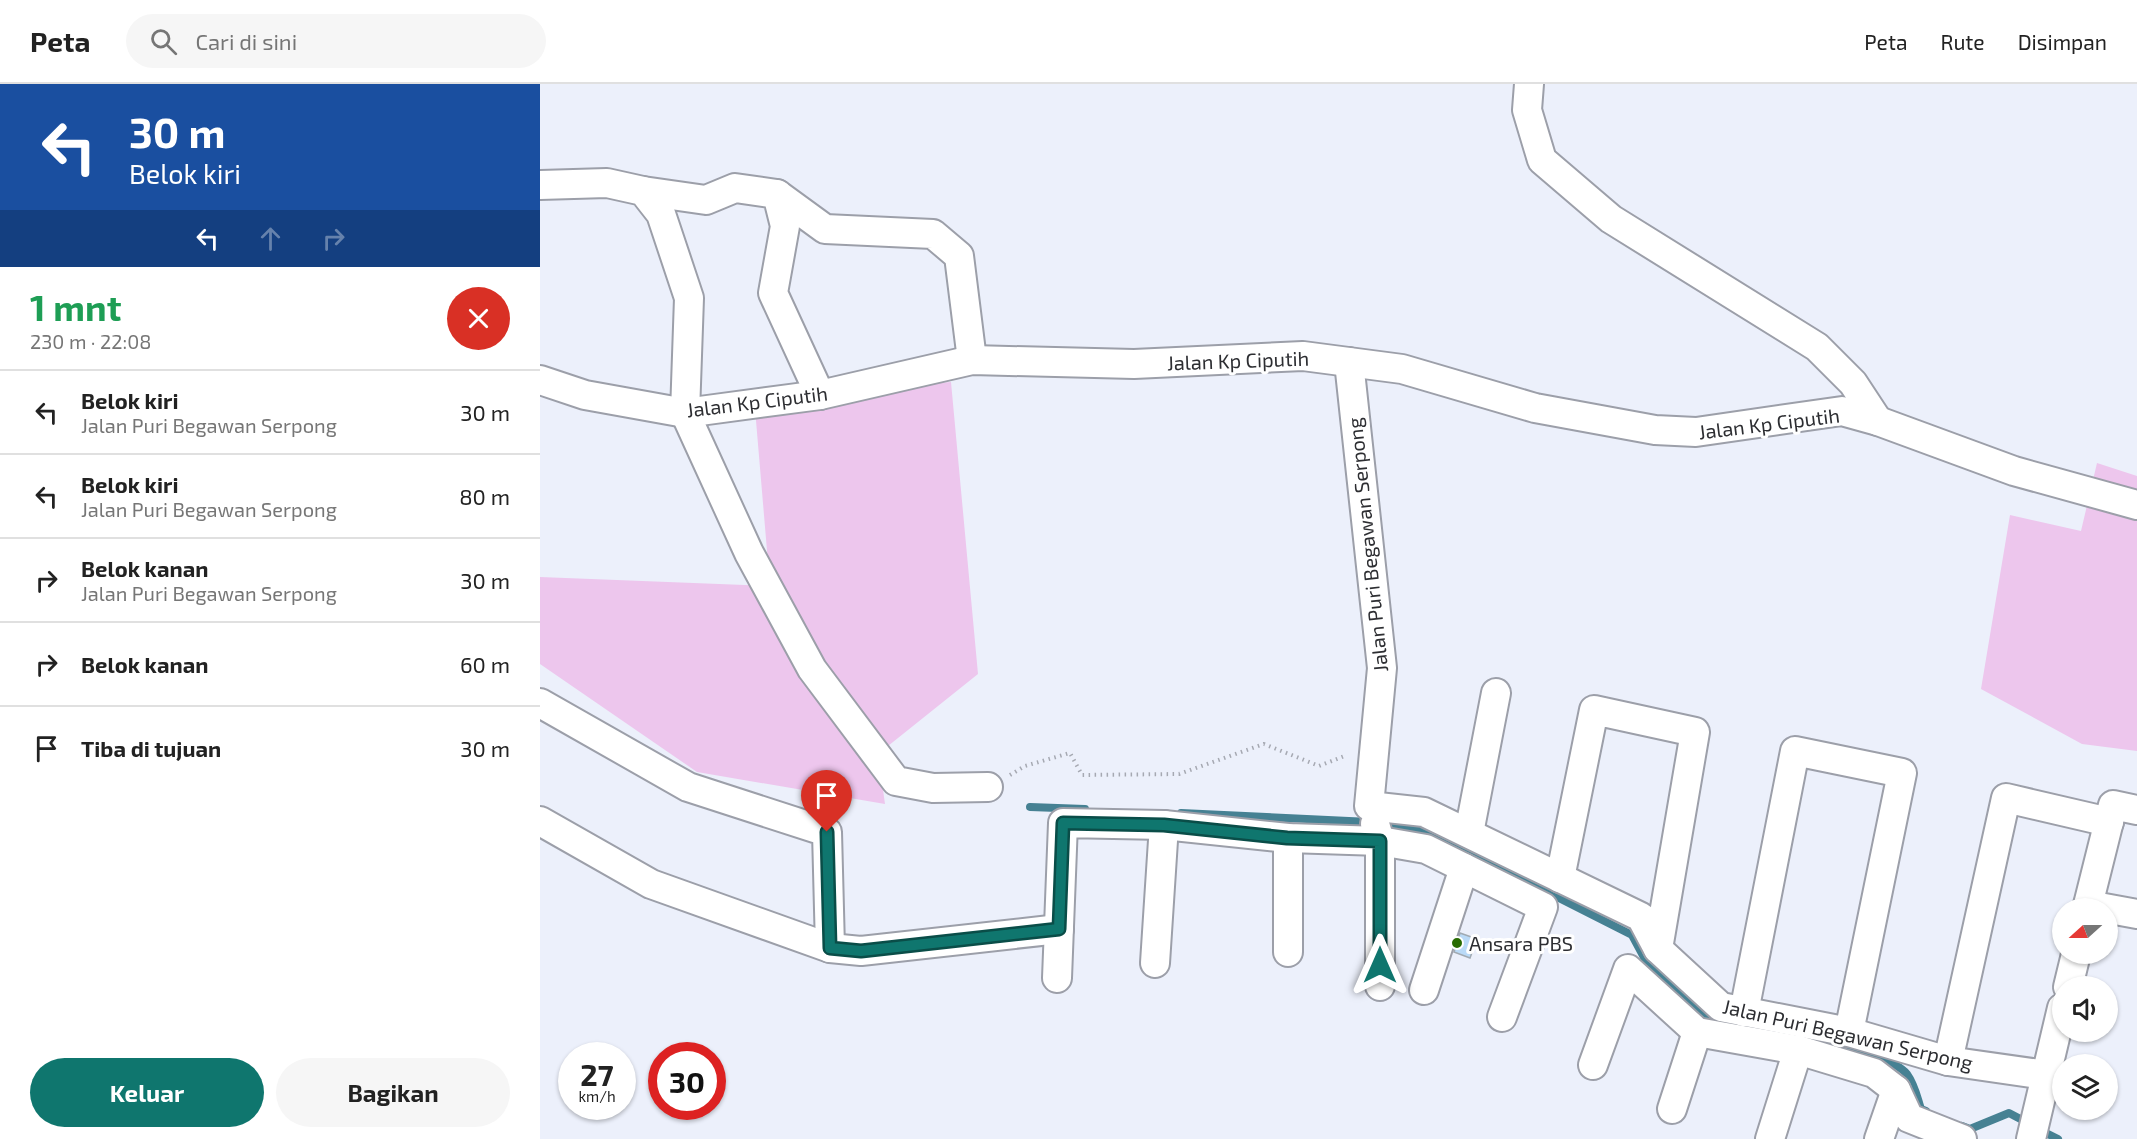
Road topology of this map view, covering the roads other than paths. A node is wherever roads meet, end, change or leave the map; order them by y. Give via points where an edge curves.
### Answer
1 (1530, 84) edge
2 (540, 185) edge
3 (643, 191) junction
4 (777, 194) junction
5 (972, 360) junction
6 (1349, 362) junction
7 (540, 380) edge
8 (820, 395) junction
9 (686, 413) junction
10 (1878, 421) junction
11 (2137, 505) edge
12 (1496, 693) dead end
13 (540, 702) edge
14 (988, 787) road end
15 (1370, 806) junction
16 (2137, 810) edge
17 (540, 821) edge
18 (2109, 822) junction
19 (1164, 825) junction
20 (1469, 833) junction
21 (1287, 838) junction
22 (1380, 841) junction
23 (1464, 868) junction
24 (1560, 878) junction
25 (2089, 898) edge
26 (2118, 911) edge
27 (2137, 914) edge
28 (1059, 929) junction
29 (830, 948) junction
30 (1658, 950) junction
31 (1288, 952) dead end
32 (1155, 963) dead end
33 (1057, 978) dead end
34 (1380, 986) dead end
35 (1424, 990) dead end
36 (1744, 1012) junction
37 (1502, 1017) dead end
38 (1697, 1032) junction
39 (1848, 1032) junction
40 (2054, 1042) edge
41 (1798, 1050) junction
42 (1948, 1061) junction
43 (1593, 1065) dead end
44 (2046, 1075) junction
45 (1896, 1090) junction
46 (1672, 1109) dead end
47 (2034, 1127) edge
48 (1770, 1139) edge
49 (1879, 1139) edge
50 (1962, 1139) edge

1 - 10 street via 1527,110 1542,160 1611,219 1817,347 1853,383
2 - 3 street via 607,183
3 - 4 street via 706,200 735,188
3 - 9 street via 662,214 689,298
4 - 5 street via 825,229 933,234 959,256
4 - 8 street via 785,226 773,293
5 - 6 street, Jalan Kp Ciputih via 1134,364 1303,356
5 - 8 street, Jalan Kp Ciputih
6 - 10 street, Jalan Kp Ciputih via 1401,369 1535,408 1655,430 1696,432 1842,411
6 - 15 street, Jalan Puri Begawan Serpong via 1382,668
7 - 9 street, Jalan Kp Ciputih via 585,394
8 - 9 street, Jalan Kp Ciputih
9 - 14 street via 749,553 812,669 896,781 933,788
10 - 11 street, Jalan Kp Ciputih via 2013,471
12 - 20 street
13 - 29 street via 688,788 827,832
15 - 20 street, Jalan Puri Begawan Serpong via 1424,812
15 - 22 street
16 - 18 street via 2113,805
17 - 29 street via 651,884
18 - 25 street
18 - 42 street via 2006,798
19 - 21 street
19 - 28 street via 1063,823
19 - 32 street
20 - 24 street, Jalan Puri Begawan Serpong
21 - 22 street
21 - 31 street
22 - 23 street via 1426,849
22 - 34 street
23 - 35 street
23 - 37 street via 1544,907
24 - 30 street, Jalan Puri Begawan Serpong via 1641,917
24 - 30 street via 1594,710 1695,732
26 - 27 street
28 - 29 street via 861,951
28 - 33 street
30 - 36 street, Jalan Puri Begawan Serpong via 1721,1007
36 - 39 street, Jalan Puri Begawan Serpong
36 - 39 street via 1795,751 1902,772
38 - 41 street, Jalan Puri Begawan Serpong
38 - 43 street, Jalan Puri Begawan Serpong via 1628,969
38 - 46 street
39 - 42 street, Jalan Puri Begawan Serpong
40 - 44 street
41 - 45 street, Jalan Puri Begawan Serpong via 1874,1074
41 - 48 street
42 - 44 street, Jalan Puri Begawan Serpong
44 - 47 street
45 - 49 street
45 - 50 street via 1909,1118

